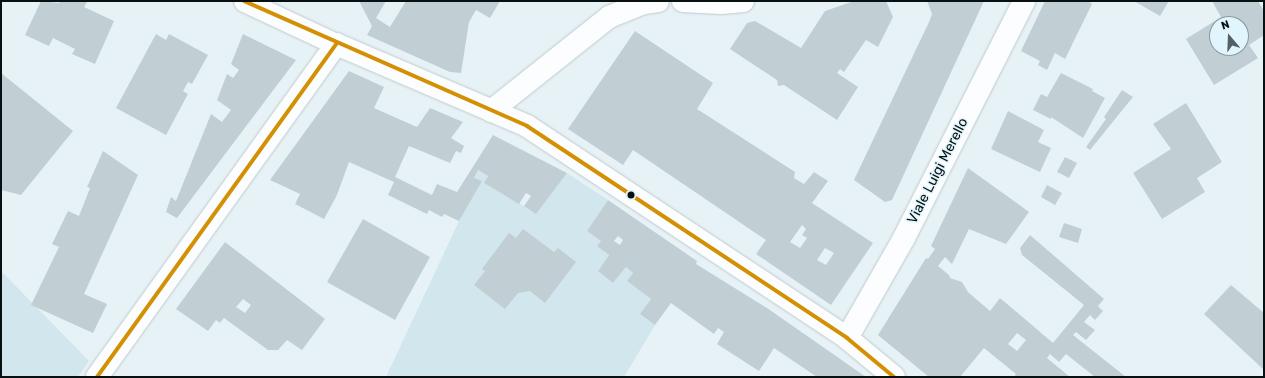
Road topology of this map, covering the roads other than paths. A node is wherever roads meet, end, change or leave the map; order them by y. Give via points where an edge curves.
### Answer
1 (244, 1) edge
2 (658, 1) edge
3 (683, 1) edge
4 (744, 1) edge
5 (1024, 1) edge
6 (336, 44) junction
7 (491, 111) junction
8 (847, 338) junction
9 (97, 377) edge
10 (893, 377) edge

1 - 6 street
2 - 7 street via 644,3 609,17
3 - 4 street via 721,4
5 - 8 street, Viale Luigi Merello via 904,238
6 - 7 street
6 - 9 street
7 - 8 street via 527,126
8 - 10 street

